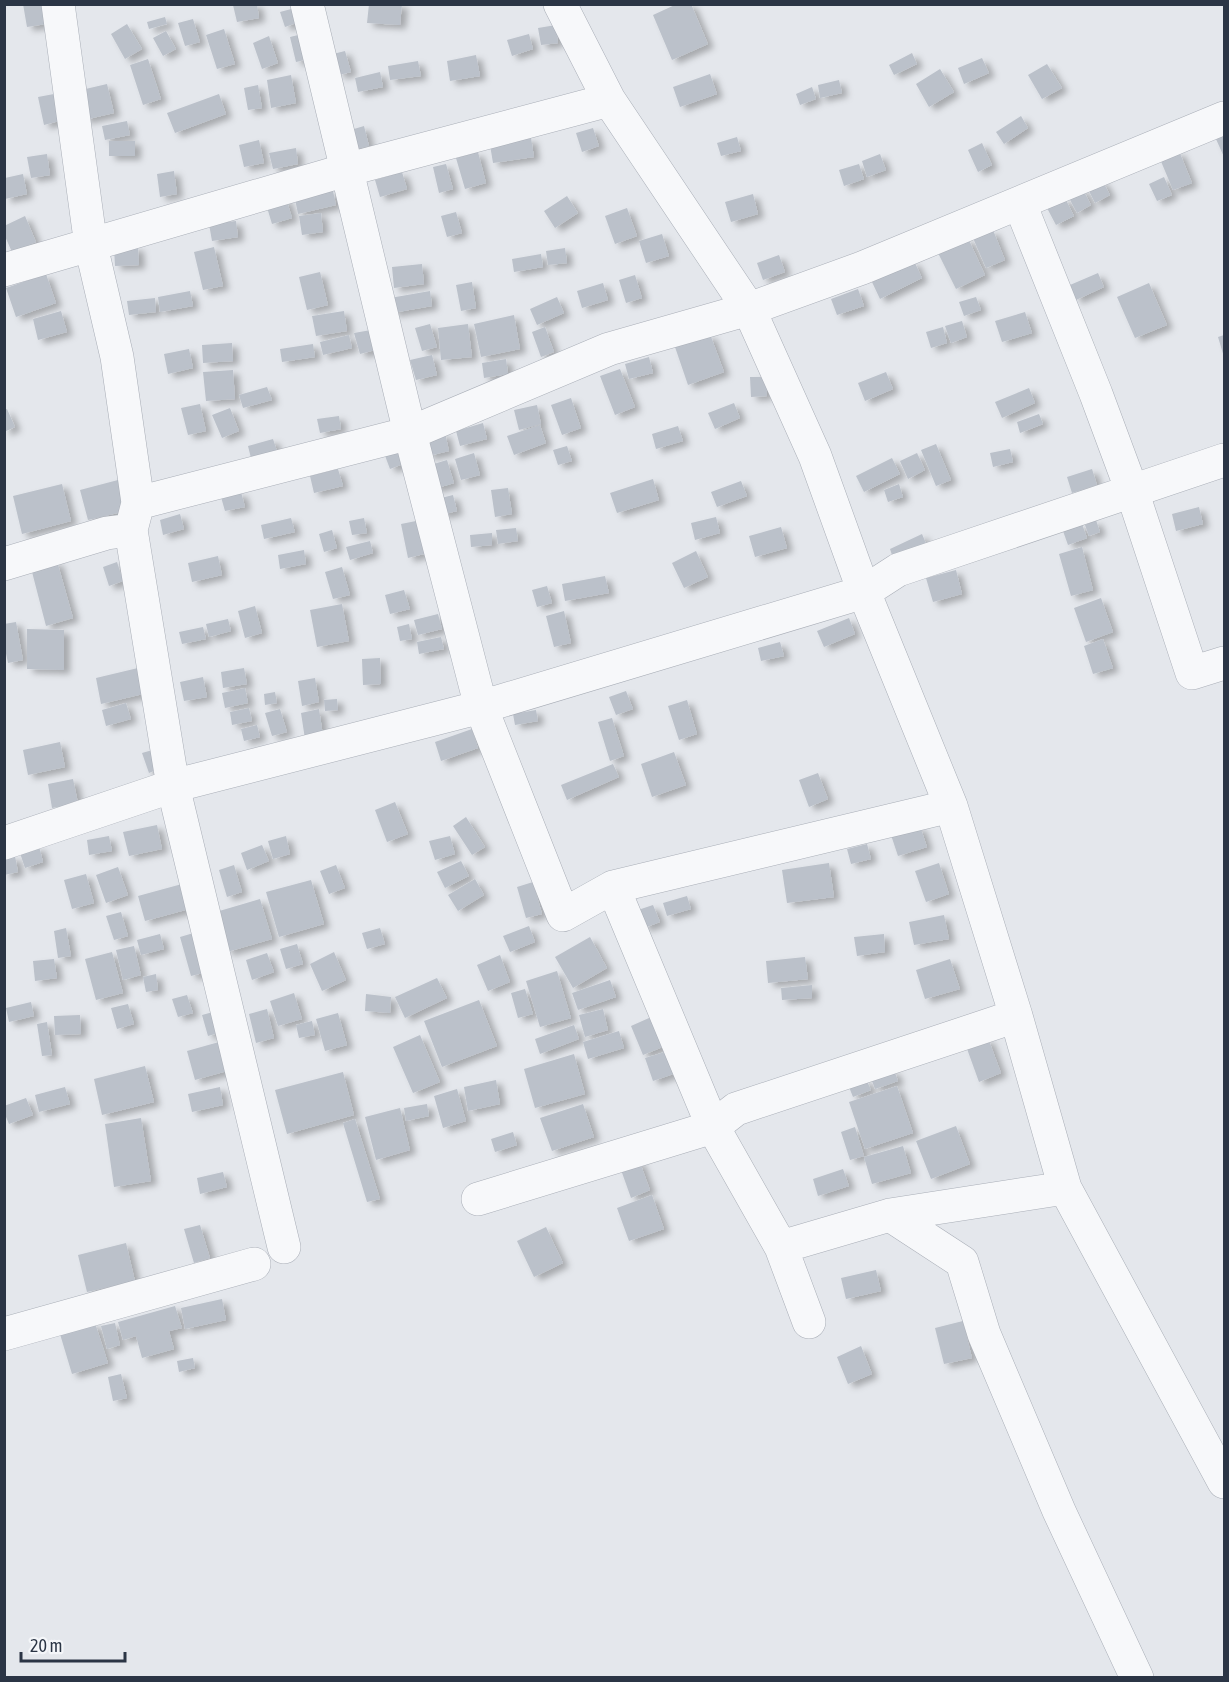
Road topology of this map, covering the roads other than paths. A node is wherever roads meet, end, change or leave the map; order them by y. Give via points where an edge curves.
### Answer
1 (58, 4) edge
2 (307, 4) edge
3 (560, 4) edge
4 (609, 100) junction
5 (1224, 118) edge
6 (346, 170) junction
7 (1020, 204) junction
8 (91, 246) junction
9 (4, 270) edge
10 (749, 309) junction
11 (410, 433) junction
12 (1224, 460) edge
13 (1132, 492) junction
14 (135, 516) junction
15 (4, 564) edge
16 (864, 592) junction
17 (1224, 663) edge
18 (481, 707) junction
19 (173, 786) junction
20 (951, 806) junction
21 (4, 843) edge
22 (613, 887) junction
23 (1016, 1016) junction
24 (713, 1127) junction
25 (1065, 1188) junction
26 (477, 1199) dead end
27 (890, 1215) junction
28 (284, 1247) dead end
29 (781, 1247) junction
30 (254, 1264) dead end
31 (809, 1322) dead end
32 (4, 1334) edge
33 (1224, 1482) edge
34 (1137, 1677) edge

1 - 8 street
2 - 6 street
3 - 4 street
4 - 6 street
4 - 10 street
5 - 7 street
6 - 8 street
6 - 11 street
7 - 10 street
7 - 13 street
8 - 9 street
8 - 14 street via 117,357
10 - 11 street via 609,349
10 - 16 street via 815,456
11 - 14 street
11 - 18 street
12 - 13 street
13 - 16 street via 898,570
13 - 17 street via 1192,673
14 - 15 street via 107,533
14 - 19 street
16 - 18 street
16 - 20 street
18 - 19 street
18 - 22 street via 563,915
19 - 21 street
19 - 28 street
20 - 22 street
20 - 23 street
22 - 24 street
23 - 24 street via 736,1109
23 - 25 street
24 - 26 street
24 - 29 street
25 - 27 street
25 - 33 street
27 - 29 street
27 - 34 street via 962,1262 984,1334 1059,1511
29 - 31 street
30 - 32 street

